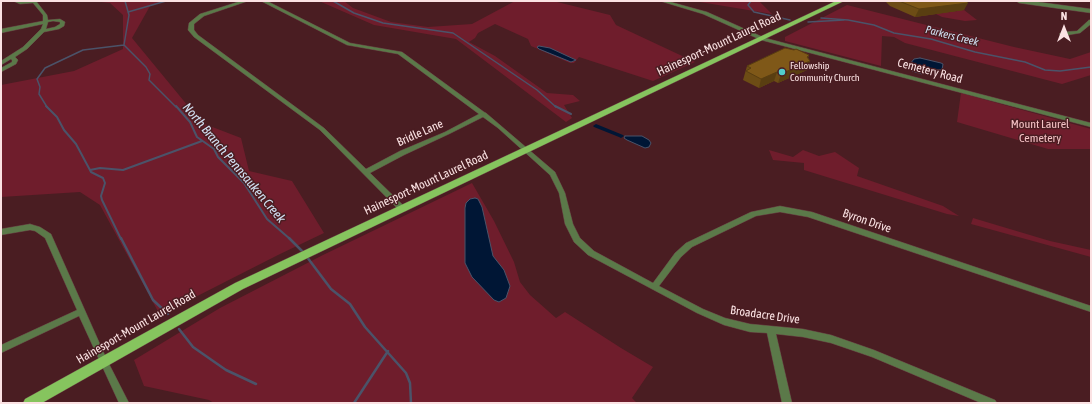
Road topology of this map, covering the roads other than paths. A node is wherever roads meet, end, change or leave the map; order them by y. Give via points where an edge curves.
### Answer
1 (14, 1) edge
2 (33, 1) edge
3 (246, 1) edge
4 (263, 1) edge
5 (662, 1) edge
6 (841, 1) edge
7 (1019, 1) edge
8 (1088, 11) edge
9 (1091, 21) edge
10 (46, 22) junction
11 (1, 31) edge
12 (42, 31) junction
13 (1062, 34) dead end
14 (763, 39) junction
15 (12, 57) junction
16 (1, 63) edge
17 (1, 70) edge
18 (484, 114) junction
19 (1091, 125) edge
20 (528, 150) junction
21 (366, 172) junction
22 (404, 209) junction
23 (1, 232) edge
24 (654, 287) junction
25 (1091, 309) edge
26 (82, 311) junction
27 (771, 330) junction
28 (1, 349) edge
29 (104, 362) junction
30 (30, 403) edge
31 (124, 403) edge
32 (787, 403) edge
33 (992, 403) edge

1 - 2 street
2 - 10 street via 43,12
3 - 21 street via 202,15 191,24 191,30 322,129
4 - 18 street, Broadacre Drive via 349,44 400,53
5 - 14 street, Cemetery Road via 705,13
6 - 14 main road, Hainesport-Mount Laurel Road
7 - 8 street
8 - 9 street
9 - 13 street via 1078,32
10 - 11 street
10 - 12 street
10 - 12 street via 60,20 63,24
12 - 15 street
14 - 19 street, Cemetery Road
14 - 20 main road, Hainesport-Mount Laurel Road
15 - 16 street
15 - 17 street via 14,63
18 - 20 street, Broadacre Drive
18 - 21 street, Bridle Lane
20 - 22 main road, Hainesport-Mount Laurel Road
20 - 24 street, Broadacre Drive via 557,180 569,224 577,240 600,258
21 - 22 street
22 - 29 main road, Hainesport-Mount Laurel Road via 207,303
23 - 26 street via 30,227 48,236
24 - 25 street, Byron Drive via 678,255 689,245 754,214 780,209 809,214
24 - 27 street, Broadacre Drive via 724,322
26 - 28 street
26 - 29 street
27 - 32 street
27 - 33 street, Broadacre Drive via 831,339
29 - 30 main road, Hainesport-Mount Laurel Road
29 - 31 street

